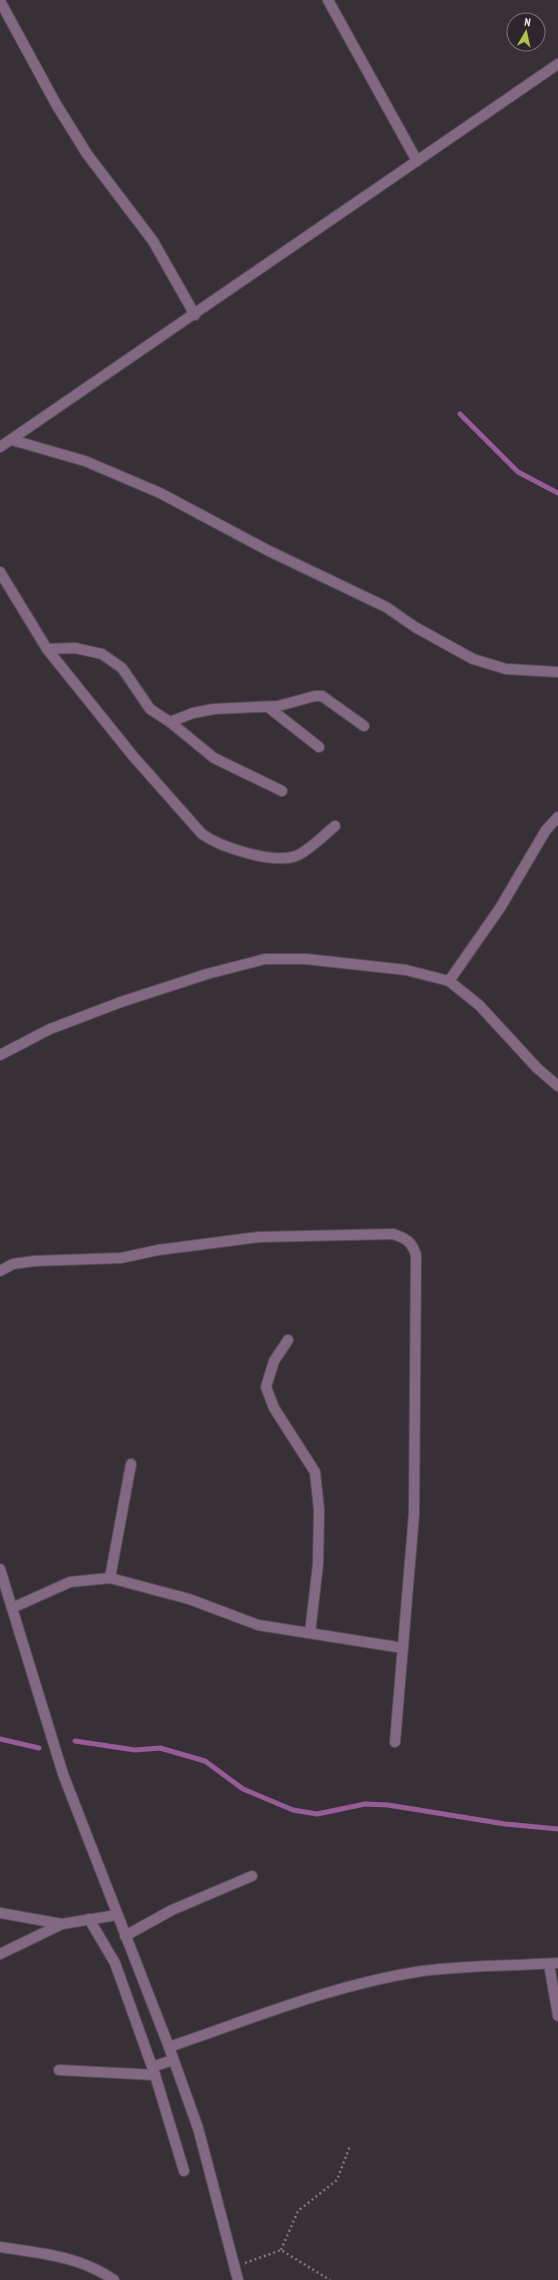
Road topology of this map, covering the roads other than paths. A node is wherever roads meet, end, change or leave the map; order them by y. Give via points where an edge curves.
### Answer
1 (328, 0) edge
2 (0, 1) edge
3 (558, 64) edge
4 (417, 161) junction
5 (194, 315) junction
6 (12, 440) junction
7 (0, 447) edge
8 (0, 572) edge
9 (47, 649) junction
10 (558, 672) edge
11 (268, 707) junction
12 (170, 722) junction
13 (364, 726) dead end
14 (319, 747) dead end
15 (282, 791) dead end
16 (558, 817) edge
17 (336, 826) dead end
18 (449, 981) junction
19 (0, 1054) edge
20 (558, 1086) edge
21 (0, 1270) edge
22 (288, 1340) dead end
23 (131, 1464) dead end
24 (0, 1569) edge
25 (110, 1578) junction
26 (12, 1608) junction
27 (310, 1634) junction
28 (403, 1648) junction
29 (395, 1742) dead end
30 (252, 1876) dead end
31 (0, 1913) edge
32 (117, 1915) junction
33 (89, 1919) junction
34 (62, 1924) junction
35 (125, 1936) junction
36 (0, 1954) edge
37 (554, 1964) edge
38 (558, 2016) edge
39 (169, 2047) junction
40 (173, 2060) junction
41 (59, 2070) dead end
42 (154, 2071) junction
43 (184, 2171) dead end
44 (0, 2247) edge
45 (114, 2280) edge
46 (238, 2280) edge

1 - 4 street
2 - 5 street via 63,116 87,154 153,241
3 - 4 street
4 - 5 street
5 - 6 street
6 - 7 street
6 - 10 street via 85,461 160,493 269,551 386,607 415,627 473,659 506,668
8 - 9 street
9 - 12 street via 76,648 102,654 122,668 150,709
9 - 17 street via 132,756 185,815 214,842 234,850 287,859 298,855
11 - 12 street via 214,709 193,713
11 - 13 street via 322,696
11 - 14 street
12 - 15 street via 214,758
16 - 18 street via 546,830 500,908
18 - 19 street via 399,969 306,960 265,959 207,974 120,1002 50,1029
18 - 20 street via 479,1005 537,1068
21 - 28 street via 14,1264 34,1261 121,1258 158,1250 259,1237 393,1234 406,1238 413,1245 416,1255 414,1514
22 - 27 street via 274,1361 266,1387 274,1408 315,1472 319,1510 318,1564
23 - 25 street
24 - 26 street
25 - 26 street via 70,1582
25 - 27 street via 189,1599 258,1625
26 - 32 street via 63,1774
27 - 28 street
28 - 29 street
30 - 35 street via 172,1910
31 - 34 street
32 - 33 street
32 - 35 street
33 - 34 street
33 - 42 street via 115,1963
34 - 36 street
35 - 39 street
37 - 38 street
37 - 39 street via 484,1965 407,1975 318,1996
39 - 40 street
40 - 42 street
40 - 46 street via 198,2128
41 - 42 street
42 - 43 street
44 - 45 street via 48,2254 82,2263 94,2267

